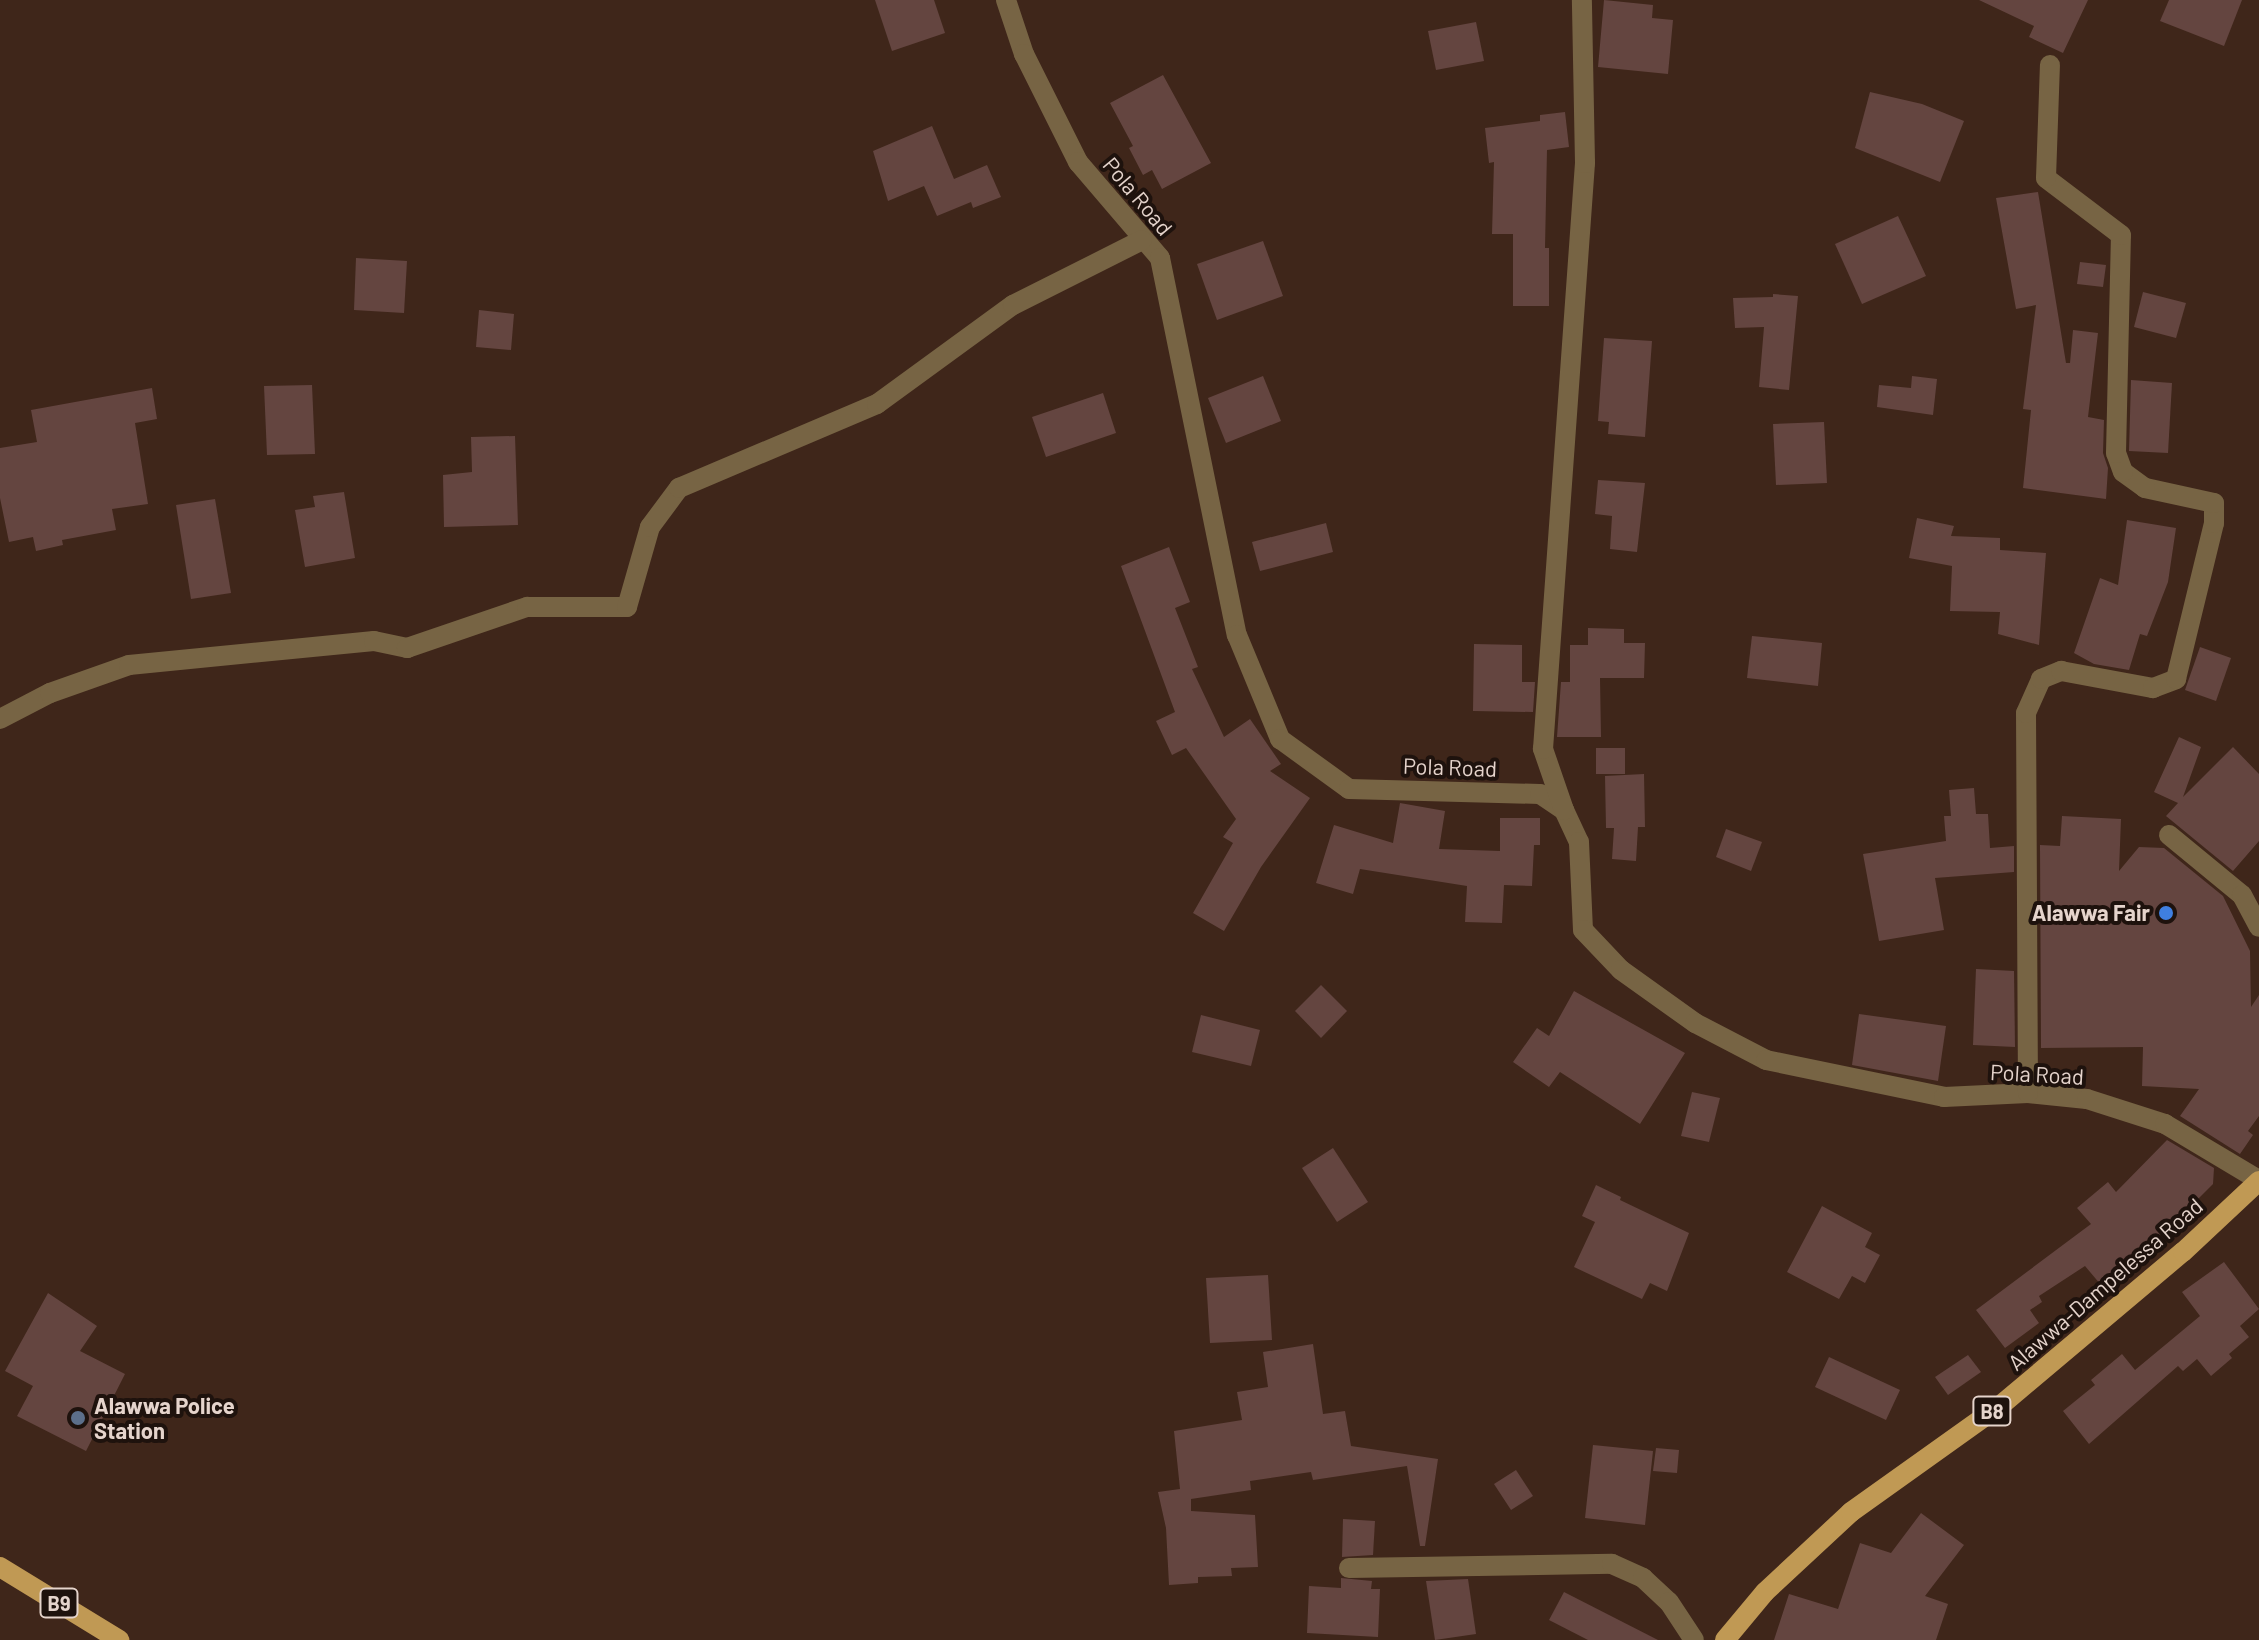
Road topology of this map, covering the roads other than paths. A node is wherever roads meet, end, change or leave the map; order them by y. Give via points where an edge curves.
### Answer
1 (1006, 0) edge
2 (1582, 0) edge
3 (2050, 65) dead end
4 (1142, 240) junction
5 (0, 719) edge
6 (1564, 810) junction
7 (2169, 835) dead end
8 (2259, 927) edge
9 (2028, 1093) junction
10 (2259, 1180) edge
11 (0, 1567) edge
12 (1349, 1568) dead end
13 (119, 1640) edge
14 (1694, 1640) edge
15 (1725, 1640) edge

1 - 4 street, Pola Road via 1024,54 1078,162
2 - 6 street via 1585,163 1543,749
3 - 9 street via 2046,178 2121,235 2116,453 2123,472 2145,488 2214,503 2214,523 2176,679 2153,688 2061,671 2041,679 2026,713
4 - 5 street via 1013,305 877,404 679,488 650,527 627,607 527,607 407,648 374,641 129,665 50,693
4 - 6 street, Pola Road via 1160,258 1237,635 1280,739 1349,789 1540,794
6 - 9 street, Pola Road via 1579,842 1583,930 1621,970 1695,1023 1766,1060 1835,1077 1944,1097
7 - 8 street via 2242,895
9 - 10 street, Pola Road via 2087,1099 2165,1124
10 - 15 main road, Alawwa-Dampelessa Road / B8 via 2183,1252 2001,1405 1851,1512 1765,1592
11 - 13 main road, B9
12 - 14 street via 1612,1564 1643,1578

